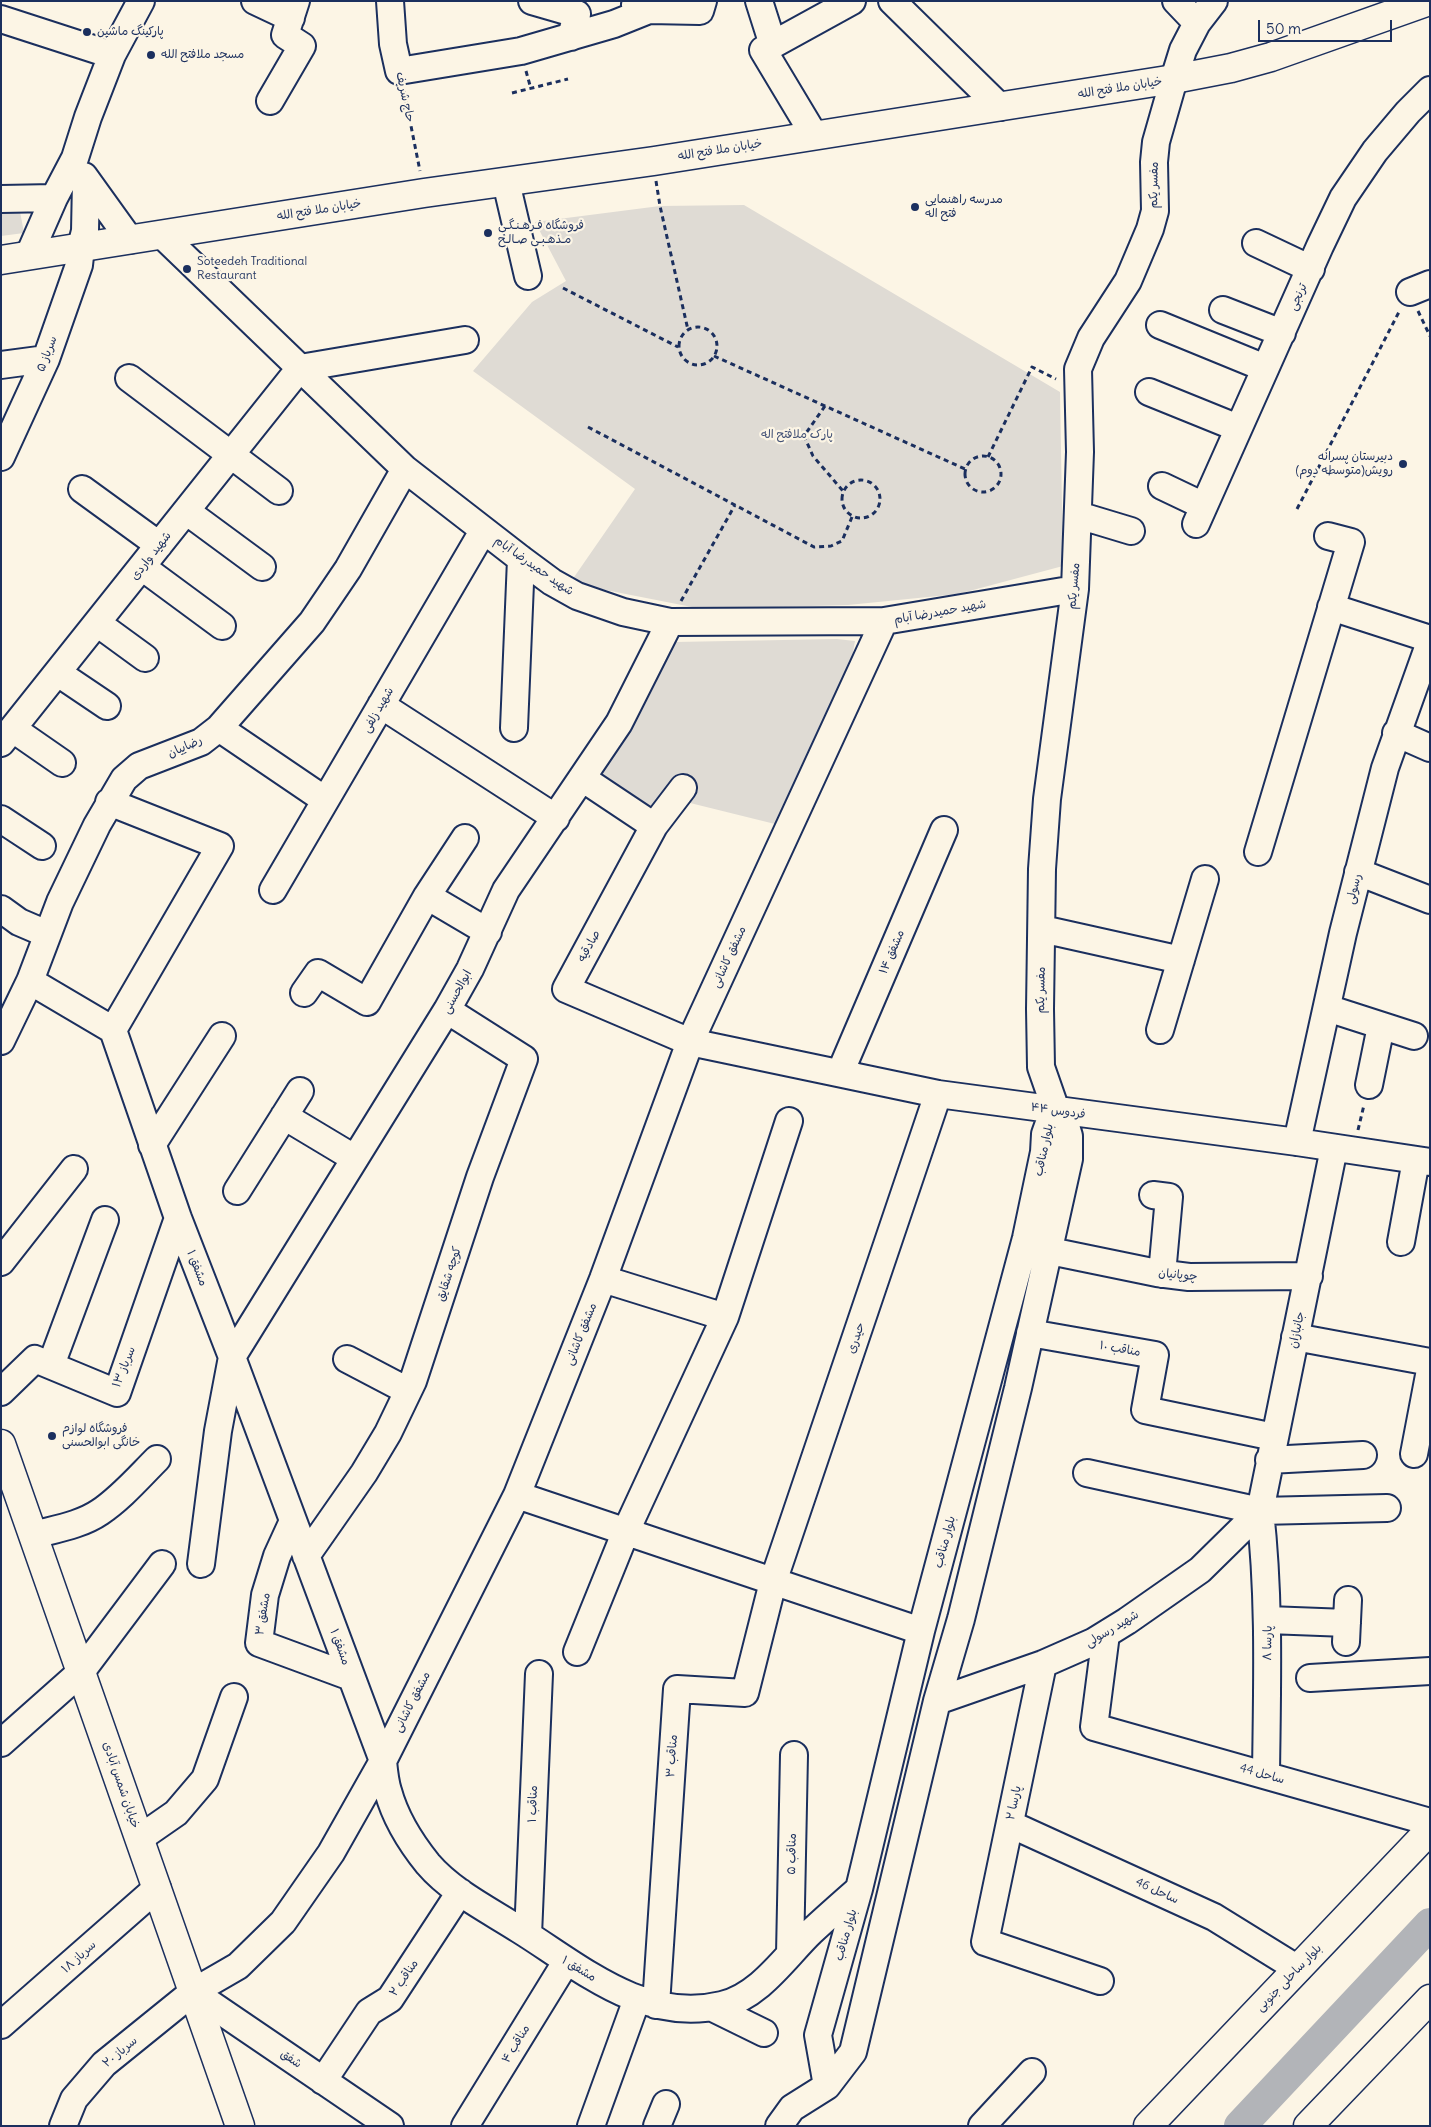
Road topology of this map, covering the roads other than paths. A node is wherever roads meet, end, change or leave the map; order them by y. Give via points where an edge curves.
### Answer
1 (255, 1) edge
2 (390, 1) edge
3 (532, 1) edge
4 (624, 1) edge
5 (703, 1) edge
6 (759, 1) edge
7 (852, 1) edge
8 (892, 1) edge
9 (1176, 1) edge
10 (1214, 1) edge
11 (140, 2) edge
12 (1421, 5) edge
13 (293, 10) edge
14 (650, 10) junction
15 (1, 19) edge
16 (1197, 23) junction
17 (571, 37) junction
18 (768, 47) junction
19 (112, 55) junction
20 (1174, 80) junction
21 (1430, 90) edge
22 (270, 101) dead end
23 (1000, 107) junction
24 (814, 135) junction
25 (69, 180) junction
26 (506, 182) junction
27 (1, 199) edge
28 (163, 236) junction
29 (130, 240) junction
30 (1256, 243) dead end
31 (81, 247) junction
32 (29, 255) junction
33 (1, 260) edge
34 (1311, 269) junction
35 (528, 276) dead end
36 (1223, 310) dead end
37 (1160, 326) dead end
38 (1282, 333) junction
39 (465, 340) dead end
40 (46, 359) junction
41 (1, 365) edge
42 (300, 368) junction
43 (1266, 368) junction
44 (129, 378) dead end
45 (1149, 392) dead end
46 (1238, 428) junction
47 (231, 455) junction
48 (1, 457) edge
49 (405, 469) junction
50 (1162, 486) dead end
51 (82, 489) dead end
52 (279, 491) dead end
53 (186, 511) junction
54 (1078, 515) junction
55 (484, 531) junction
56 (1132, 531) dead end
57 (1328, 536) dead end
58 (159, 545) junction
59 (521, 559) junction
60 (142, 567) junction
61 (262, 567) dead end
62 (1075, 589) junction
63 (1331, 607) junction
64 (884, 621) junction
65 (670, 622) junction
66 (97, 623) junction
67 (222, 626) dead end
68 (1430, 641) edge
69 (145, 658) dead end
70 (58, 672) junction
71 (1422, 686) edge
72 (381, 705) junction
73 (107, 706) dead end
74 (220, 728) junction
75 (514, 728) dead end
76 (1396, 733) junction
77 (7, 736) edge
78 (1430, 748) edge
79 (62, 763) dead end
80 (582, 778) junction
81 (683, 788) dead end
82 (325, 800) junction
83 (109, 802) junction
84 (556, 818) junction
85 (1, 819) edge
86 (654, 826) junction
87 (944, 830) dead end
88 (466, 838) dead end
89 (42, 846) dead end
90 (1258, 852) dead end
91 (1358, 872) junction
92 (1205, 879) dead end
93 (273, 890) dead end
94 (426, 896) junction
95 (1430, 900) edge
96 (1, 909) edge
97 (1042, 929) junction
98 (488, 932) junction
99 (48, 934) junction
100 (1181, 960) junction
101 (30, 981) junction
102 (304, 993) dead end
103 (8, 1008) edge
104 (1327, 1008) junction
105 (447, 1010) junction
106 (1381, 1026) junction
107 (112, 1030) junction
108 (1160, 1030) dead end
109 (222, 1036) dead end
110 (1414, 1036) dead end
111 (1, 1041) edge
112 (690, 1042) junction
113 (840, 1073) junction
114 (1369, 1085) road end
115 (300, 1091) dead end
116 (938, 1094) junction
117 (1056, 1110) junction
118 (284, 1116) junction
119 (790, 1121) dead end
120 (1297, 1142) junction
121 (152, 1145) junction
122 (1343, 1149) junction
123 (354, 1158) junction
124 (1423, 1161) edge
125 (74, 1169) dead end
126 (237, 1191) dead end
127 (1152, 1195) dead end
128 (178, 1218) junction
129 (105, 1220) dead end
130 (1401, 1242) dead end
131 (1050, 1251) junction
132 (1, 1262) edge
133 (1162, 1274) junction
134 (1309, 1276) junction
135 (603, 1279) junction
136 (725, 1317) junction
137 (1030, 1333) junction
138 (1295, 1337) junction
139 (232, 1357) junction
140 (347, 1359) dead end
141 (1430, 1362) edge
142 (51, 1366) junction
143 (1430, 1370) edge
144 (408, 1391) junction
145 (1, 1392) edge
146 (1, 1444) edge
147 (1272, 1449) junction
148 (1414, 1454) dead end
149 (1363, 1455) dead end
150 (158, 1459) dead end
151 (1087, 1473) dead end
152 (516, 1494) junction
153 (1387, 1508) dead end
154 (1260, 1511) junction
155 (293, 1521) junction
156 (626, 1531) junction
157 (34, 1535) junction
158 (306, 1556) junction
159 (162, 1564) dead end
160 (201, 1564) dead end
161 (773, 1582) junction
162 (1268, 1620) junction
163 (1347, 1622) dead end
164 (921, 1631) junction
165 (1106, 1634) junction
166 (577, 1652) dead end
167 (1043, 1664) junction
168 (1430, 1671) edge
169 (82, 1672) junction
170 (539, 1674) dead end
171 (351, 1677) junction
172 (1310, 1678) dead end
173 (234, 1697) dead end
174 (937, 1700) junction
175 (1, 1743) edge
176 (794, 1755) dead end
177 (383, 1762) junction
178 (1266, 1775) junction
179 (1430, 1822) edge
180 (1010, 1824) junction
181 (1430, 1830) edge
182 (140, 1838) junction
183 (157, 1888) junction
184 (859, 1889) junction
185 (460, 1892) junction
186 (528, 1935) junction
187 (790, 1954) junction
188 (566, 1962) junction
189 (1298, 1970) junction
190 (1100, 1980) dead end
191 (193, 1992) junction
192 (1430, 1999) edge
193 (646, 2002) junction
194 (711, 2007) junction
195 (1, 2026) edge
196 (764, 2033) dead end
197 (1032, 2072) dead end
198 (323, 2081) junction
199 (827, 2086) junction
200 (236, 2123) edge
201 (63, 2126) edge
202 (390, 2126) edge
203 (466, 2126) edge
204 (591, 2126) edge
205 (779, 2126) edge
206 (982, 2126) edge
207 (1148, 2126) edge
208 (1308, 2126) edge

1 - 13 street
2 - 17 street, حاج شریف via 393,44 399,71 521,51
3 - 17 street via 577,14
4 - 14 street
5 - 14 street via 700,11
6 - 18 street
7 - 18 street
8 - 23 street
9 - 16 street
10 - 16 street, مفسر یکم
11 - 19 street
12 - 20 main road, خیابان ملا فتح الله via 1271,57
13 - 22 street via 285,36 302,46
14 - 17 street
15 - 19 street
16 - 20 street, مفسر یکم via 1183,50
18 - 24 street
19 - 25 street via 88,117
20 - 23 main road, خیابان ملا فتح الله
20 - 54 street, مفسر یکم via 1156,142 1155,211 1150,229 1128,281 1091,338 1078,369
21 - 34 street, ترنجی via 1375,151 1344,198
23 - 24 main road, خیابان ملا فتح الله
24 - 26 main road, خیابان ملا فتح الله
25 - 27 street
25 - 29 street
25 - 31 street, سرباز ۵ via 85,231
25 - 32 street
26 - 28 main road, خیابان ملا فتح الله
26 - 35 street
28 - 29 main road, خیابان ملا فتح الله
28 - 42 street, شهید حمیدرضا آبام
29 - 31 main road, خیابان ملا فتح الله
30 - 34 street
31 - 32 main road, خیابان ملا فتح الله
31 - 40 street, سرباز ۵ via 79,265
32 - 33 main road, خیابان ملا فتح الله
34 - 38 street, ترنجی
36 - 38 street
37 - 43 street
38 - 43 street, ترنجی
39 - 42 street
40 - 41 street
40 - 48 street, سرباز ۵
42 - 47 street, شهید واردی
42 - 49 street, شهید حمیدرضا آبام
43 - 46 street, ترنجی
44 - 47 street
45 - 46 street
46 - 50 street, ترنجی via 1200,515
47 - 52 street
47 - 53 street, شهید واردی
49 - 55 street, شهید حمیدرضا آبام
49 - 74 street, رضاییان via 348,569 312,622
51 - 58 street
53 - 58 street, شهید واردی
53 - 61 street
54 - 56 street
54 - 62 street, مفسر یکم
55 - 59 street, شهید حمیدرضا آبام
55 - 72 street, شهید زلفی
57 - 63 street via 1351,542
58 - 60 street, شهید واردی
59 - 65 street, شهید حمیدرضا آبام via 577,596 623,612
59 - 75 street
60 - 66 street, شهید واردی
60 - 67 street
62 - 64 street, شهید حمیدرضا آبام
62 - 97 street, مفسر یکم via 1047,799
63 - 68 street
63 - 90 street
64 - 65 street, شهید حمیدرضا آبام
64 - 112 street, مشفق کاشانی
65 - 80 street, ابوالحسنی via 619,723
66 - 69 street
66 - 70 street, شهید واردی
68 - 71 street, رسولی
70 - 73 street
70 - 77 street, شهید واردی
71 - 76 street, رسولی
72 - 82 street, شهید زلفی
72 - 84 street
74 - 82 street
74 - 83 street, رضاییان via 201,742 139,766 124,779
76 - 78 street
76 - 91 street, رسولی
77 - 79 street
80 - 84 street, ابوالحسنی
80 - 86 street
81 - 86 street, صادقیه
82 - 93 street, شهید زلفی
83 - 99 street, رضاییان via 60,902
83 - 107 street via 220,846
84 - 98 street, ابوالحسنی via 506,890
85 - 89 street
86 - 112 street, صادقیه via 566,990
87 - 113 street, مشفق ۱۴
88 - 94 street
91 - 95 street
91 - 104 street, رسولی
92 - 100 street
94 - 98 street
94 - 102 street via 368,1002 318,973
96 - 99 street via 19,922
97 - 100 street
97 - 117 street, مفسر یکم via 1041,1067
98 - 105 street, ابوالحسنی
99 - 101 street, رضاییان
100 - 108 street
101 - 103 street, رضاییان
101 - 107 street
103 - 111 street, رضاییان
104 - 106 street
104 - 120 street, رسولی
105 - 123 street, ابوالحسنی
105 - 144 street, کوچه شقایق via 524,1059 480,1177
106 - 110 street
106 - 114 street
107 - 121 street, مشفق ۱
109 - 121 street
112 - 113 street, فردوس ۴۴
112 - 135 street, مشفق کاشانی
113 - 116 street, فردوس ۴۴
115 - 118 street
116 - 117 street, فردوس ۴۴
116 - 161 street, حیدری
117 - 120 street, فردوس ۴۴
117 - 131 street, بلوار مناقب via 1069,1136 1070,1159
117 - 164 street, بلوار مناقب via 1045,1134 1026,1238
118 - 123 street
118 - 126 street
119 - 136 street
120 - 122 street, فردوس ۴۴
121 - 128 street, مشفق ۱
122 - 124 street, فردوس ۴۴
122 - 134 street, جانبازان
123 - 139 street, ابوالحسنی
124 - 130 street
125 - 132 street
127 - 133 street via 1169,1197
128 - 139 street, مشفق ۱
128 - 142 street, سرباز ۱۳ via 117,1393
129 - 142 street
131 - 133 street, چوپانیان
131 - 137 street, بلوار مناقب
133 - 134 street, چوپانیان via 1218,1278
134 - 138 street, جانبازان
135 - 136 street
135 - 152 street, مشفق کاشانی
136 - 156 street
137 - 147 street, مناقب ۱۰ via 1155,1355 1145,1410
137 - 174 street, بلوار مناقب via 961,1619
138 - 141 street
138 - 147 street, جانبازان
139 - 155 street, مشفق ۱
139 - 160 street via 218,1431
140 - 144 street
142 - 145 street, سرباز ۱۳ via 35,1359
143 - 148 street
144 - 158 street, کوچه شقایق via 364,1474
146 - 157 main road, خیابان شمس آبادی
147 - 149 street
147 - 154 street, جانبازان
150 - 157 street via 100,1513 74,1525
151 - 154 street
152 - 156 street
152 - 177 street, مشفق کاشانی
153 - 154 street
154 - 162 street, پارسا ۸
154 - 165 street, شهید رسولی via 1200,1570
155 - 158 street, مشفق ۱
155 - 171 street, مشفق ۳ via 277,1556 265,1595 259,1643
156 - 161 street
156 - 166 street
157 - 169 main road, خیابان شمس آبادی
158 - 171 street, مشفق ۱
159 - 169 street
161 - 164 street
161 - 193 street, مناقب ۳ via 746,1693 677,1690
162 - 163 street
162 - 178 street, پارسا ۸
164 - 184 street, بلوار مناقب
165 - 167 street, شهید رسولی
165 - 178 street, ساحل 44 via 1094,1727
167 - 174 street, شهید رسولی
167 - 180 street, پارسا ۲
168 - 172 street
169 - 175 street
169 - 182 main road, خیابان شمس آبادی
170 - 186 street, مناقب ۱
171 - 177 street, مشفق ۱
173 - 182 street via 205,1779 176,1813
174 - 199 street, بلوار مناقب via 853,2052
176 - 187 street, مناقب ۵
177 - 185 street, مشفق ۱ via 387,1791 399,1819 429,1865
177 - 191 street, مشفق کاشانی via 331,1852 283,1922 238,1966
178 - 179 street, ساحل 44
180 - 189 street, ساحل 46 via 1214,1917
180 - 190 street, پارسا ۲ via 985,1942
181 - 189 main road, بلوار ساحلی جنوبی
182 - 183 main road, خیابان شمس آبادی
183 - 191 main road, خیابان شمس آبادی
183 - 195 street, سرباز ۱۸
184 - 187 street, مشفق ۱
184 - 199 street, بلوار مناقب via 818,2035
185 - 186 street, مشفق ۱
185 - 198 street, مناقب ۲ via 390,1999 369,2012
186 - 188 street, مشفق ۱
187 - 194 street, مشفق ۱ via 739,2000
188 - 193 street, مشفق ۱
188 - 203 street, مناقب ۴
189 - 207 main road, بلوار ساحلی جنوبی
191 - 198 street, شفق
191 - 200 main road, خیابان شمس آبادی
191 - 201 street, سرباز ۲۰ via 104,2064 74,2099
192 - 208 main road
193 - 194 street, مشفق ۱ via 670,2009
193 - 204 street
194 - 196 street
197 - 206 street
198 - 202 street, شفق
199 - 205 street via 792,2108

